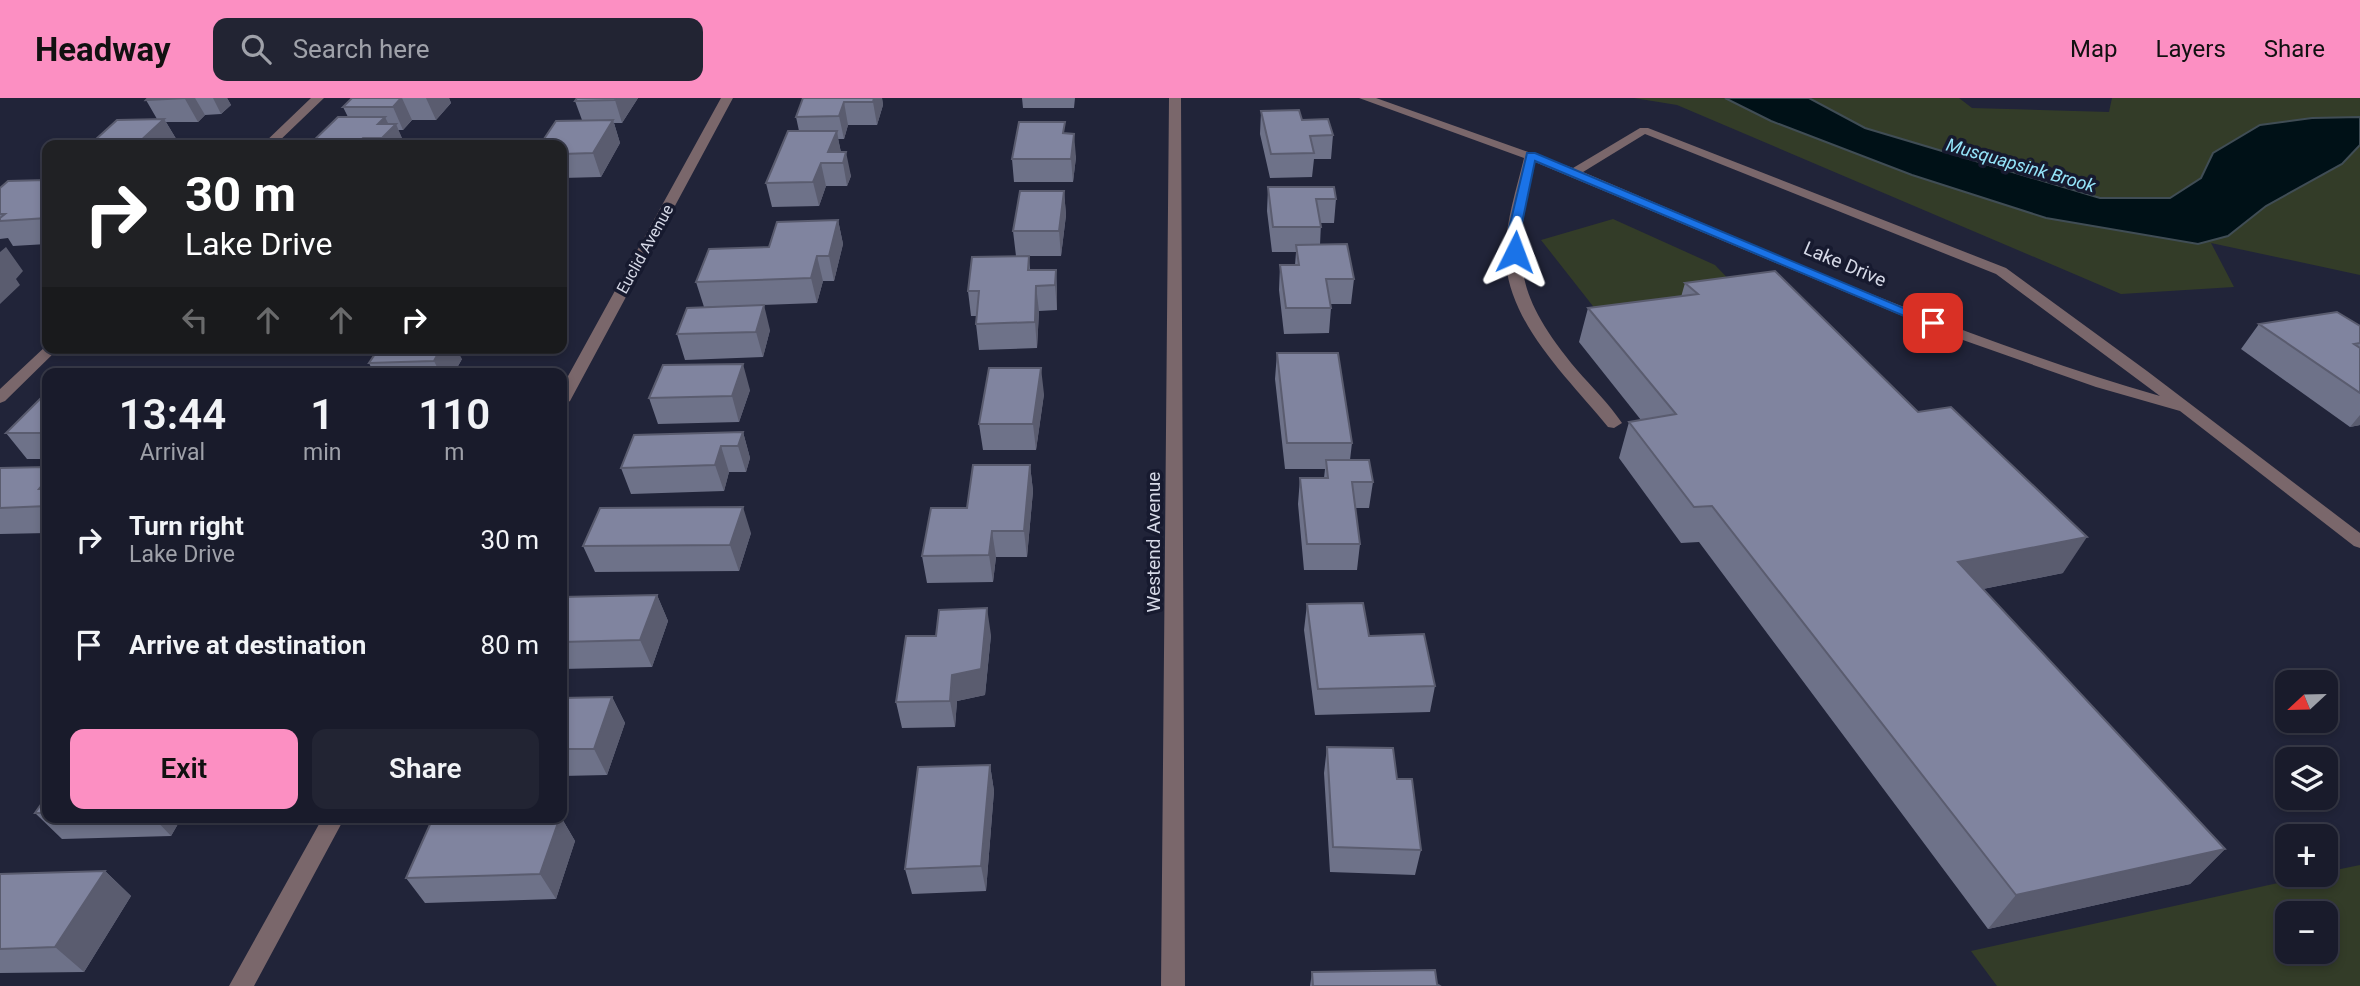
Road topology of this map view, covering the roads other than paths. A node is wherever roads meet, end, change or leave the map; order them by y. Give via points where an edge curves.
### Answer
1 (318, 98) edge
2 (727, 98) edge
3 (1175, 98) edge
4 (1365, 98) edge
5 (273, 140) edge
6 (1531, 156) junction
7 (1574, 172) junction
8 (46, 354) edge
9 (567, 392) edge
10 (0, 398) edge
11 (2185, 408) junction
12 (1614, 423) dead end
13 (2360, 542) edge
14 (331, 823) edge
15 (241, 986) edge
16 (1173, 986) edge

1 - 5 street
2 - 9 street, Euclid Avenue
3 - 16 street, Westend Avenue
4 - 6 street, Lake Drive
6 - 7 street, Lake Drive
6 - 12 street via 1515,228 1515,276 1528,316
7 - 11 street, Lake Drive via 1982,343 2120,391
7 - 11 street via 1644,130 2001,271
8 - 10 street
11 - 13 street, Lake Drive
14 - 15 street

